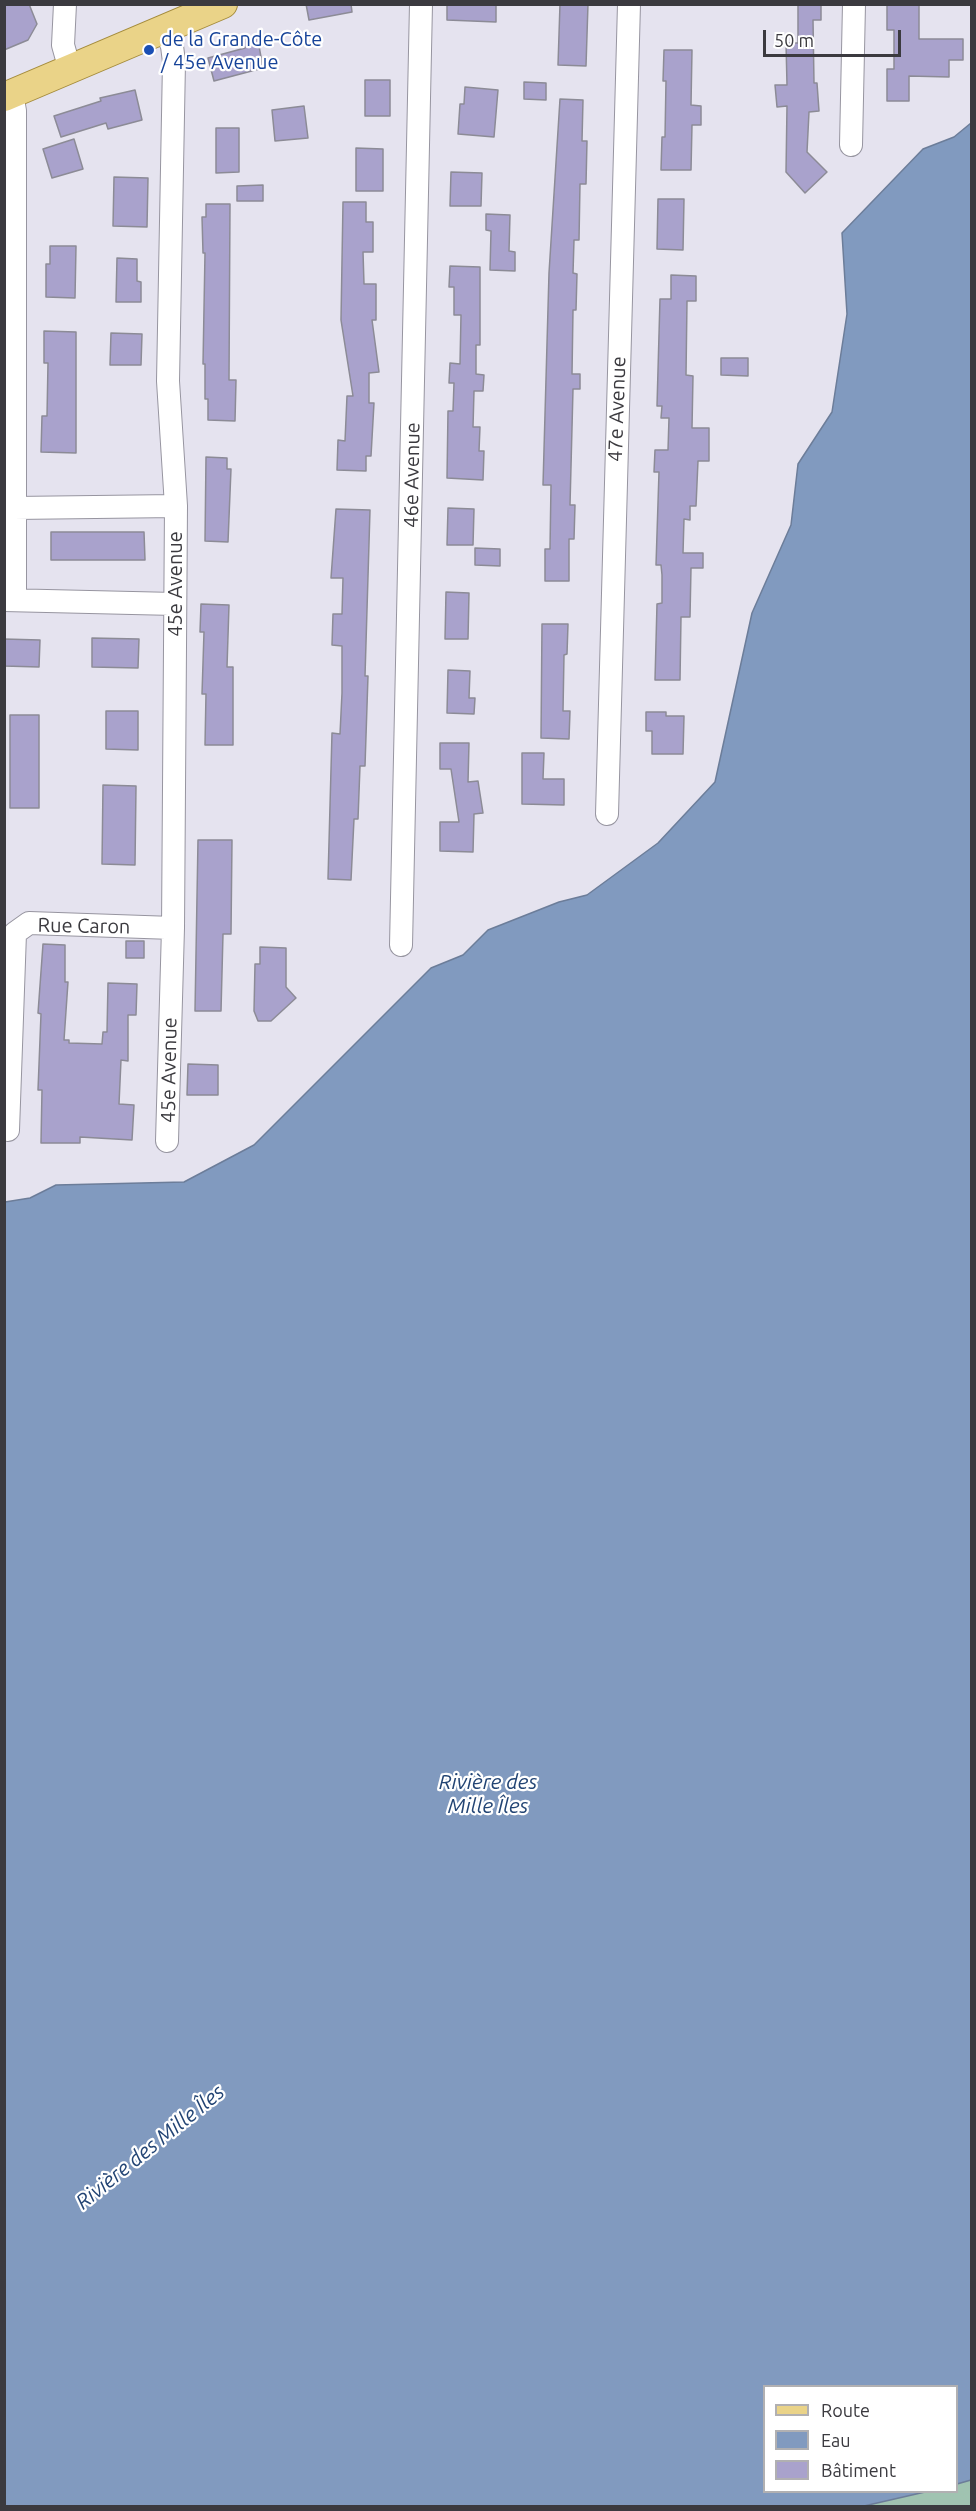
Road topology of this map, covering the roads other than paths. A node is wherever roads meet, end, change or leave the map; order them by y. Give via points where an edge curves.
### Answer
1 (65, 4) edge
2 (223, 4) edge
3 (422, 4) edge
4 (629, 4) edge
5 (854, 4) edge
6 (192, 11) edge
7 (165, 29) junction
8 (70, 70) junction
9 (8, 95) edge
10 (851, 145) dead end
11 (176, 506) junction
12 (14, 508) junction
13 (10, 600) edge
14 (175, 604) junction
15 (607, 814) dead end
16 (173, 928) junction
17 (401, 945) dead end
18 (8, 1130) dead end
19 (167, 1141) dead end

1 - 8 street via 63,45
2 - 6 main road
3 - 17 street, 46e Avenue
4 - 15 street, 47e Avenue
5 - 10 street
6 - 7 main road
7 - 8 main road
7 - 11 street, 45e Avenue via 174,62 168,381
8 - 9 main road
9 - 12 street via 15,111
11 - 12 street
11 - 14 street, 45e Avenue
12 - 13 street
13 - 14 street
14 - 16 street, 45e Avenue
16 - 18 street, Rue Caron via 29,924 15,933
16 - 19 street, 45e Avenue

